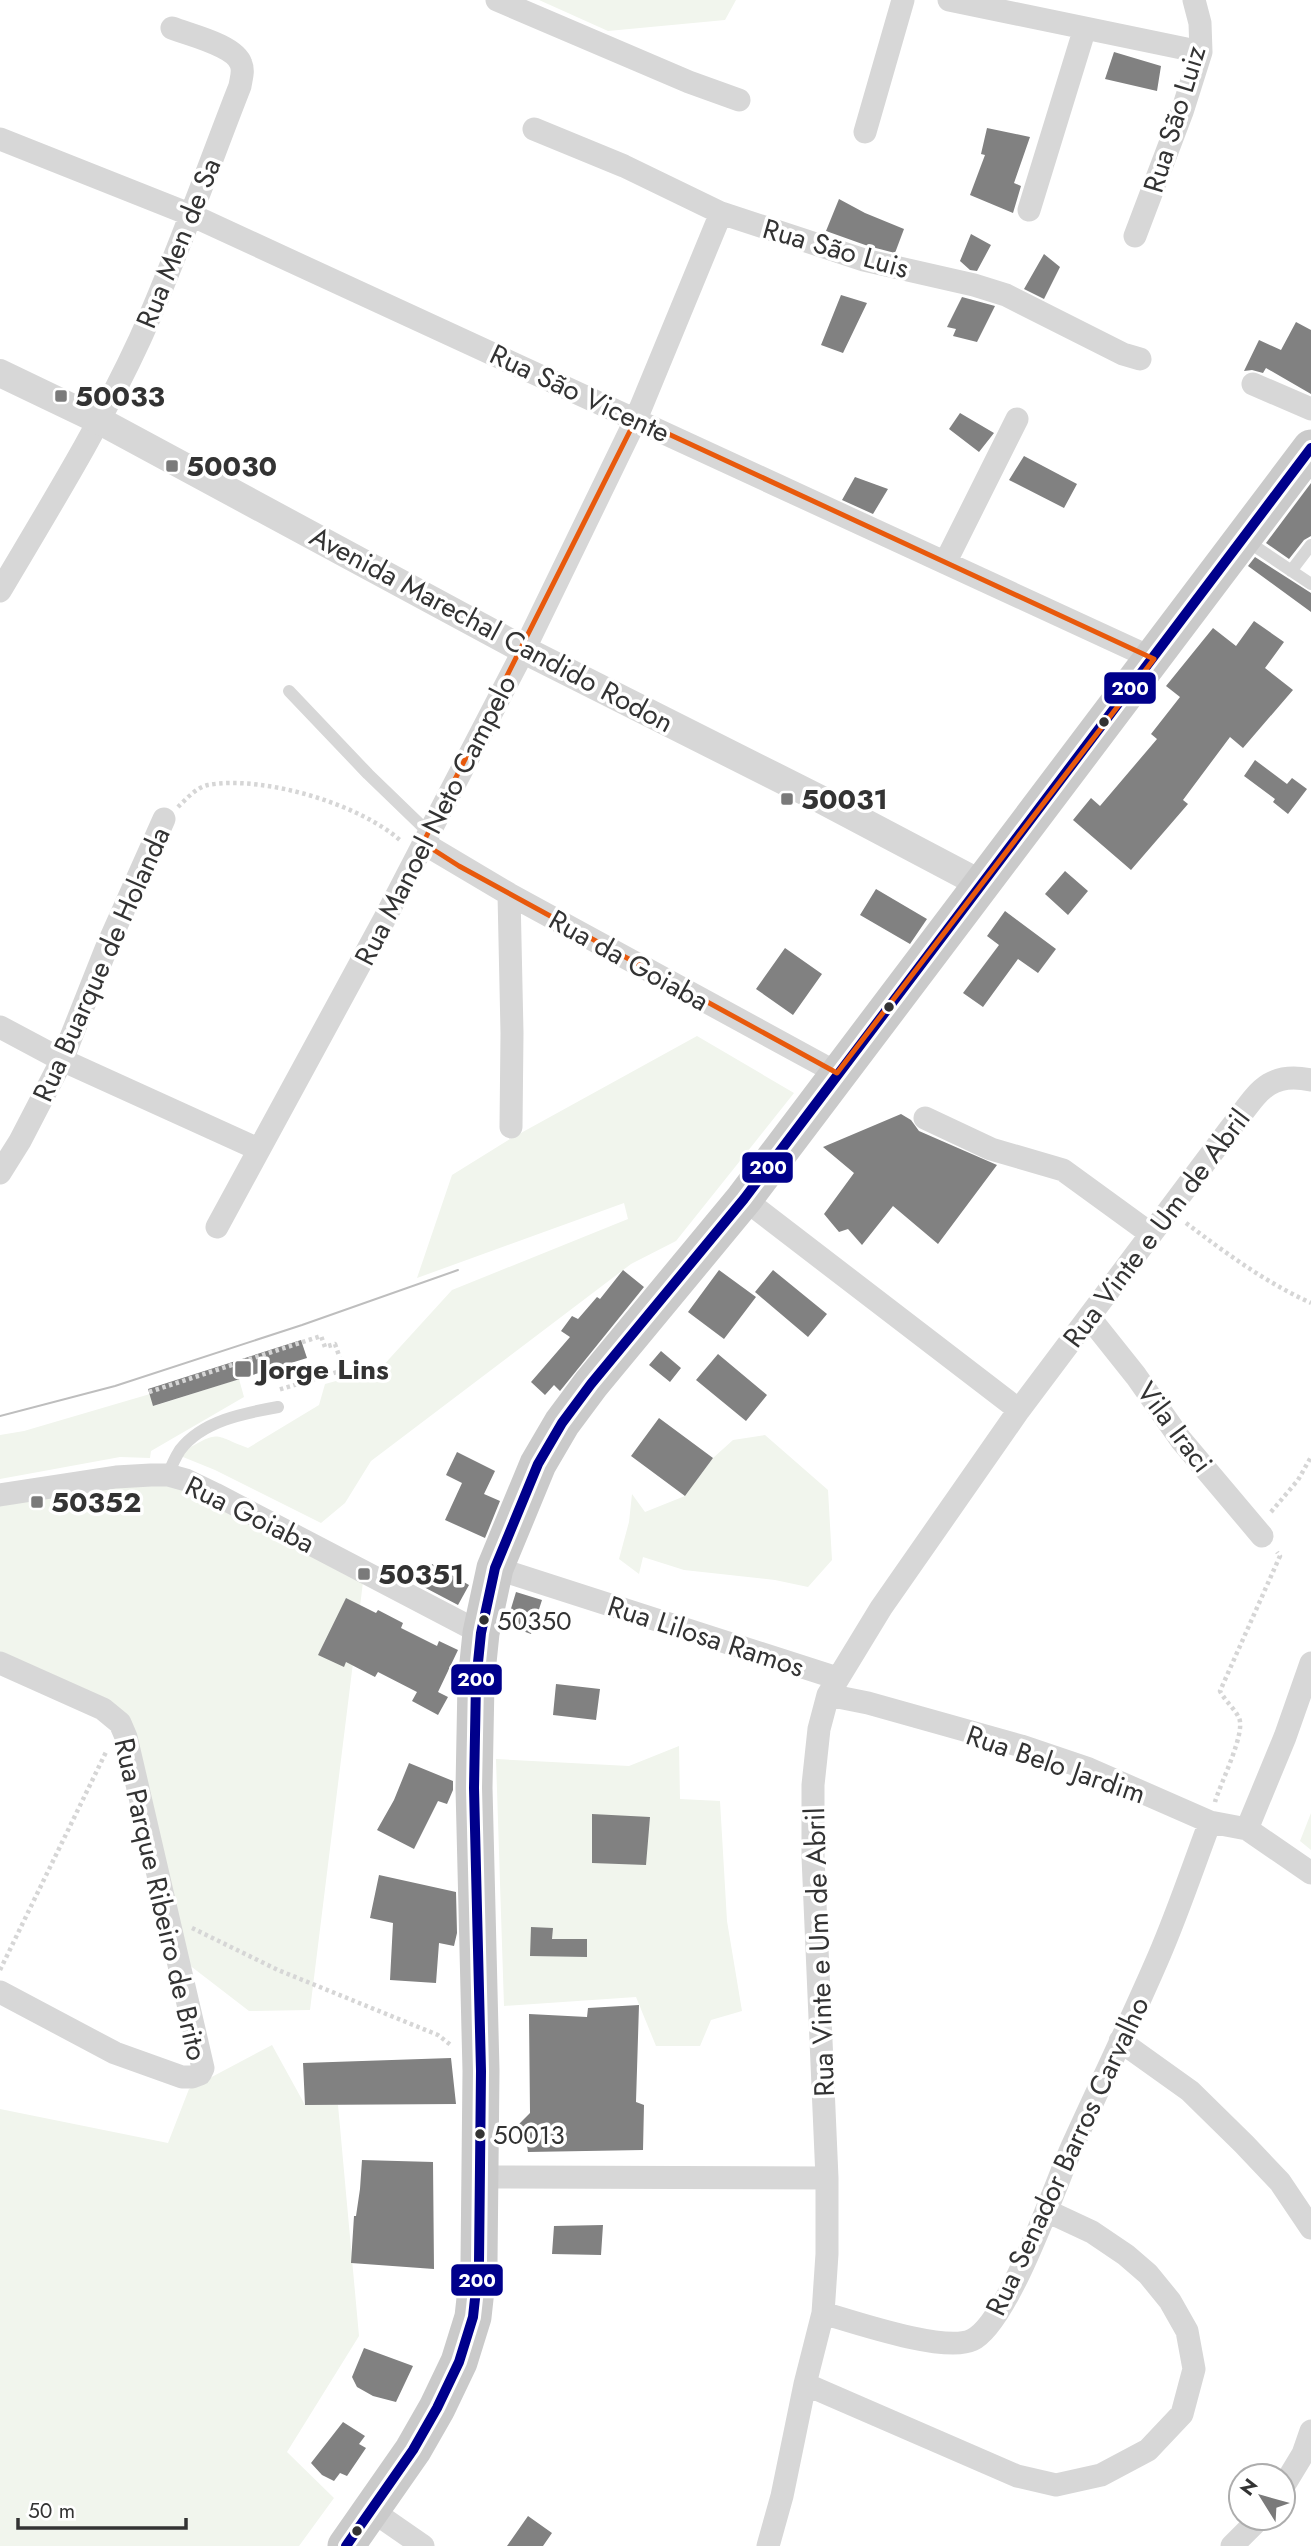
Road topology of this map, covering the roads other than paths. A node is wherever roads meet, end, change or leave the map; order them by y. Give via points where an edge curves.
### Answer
1 (498, 0) edge
2 (903, 0) edge
3 (948, 0) edge
4 (1194, 0) edge
5 (172, 28) dead end
6 (1084, 28) junction
7 (1201, 52) junction
8 (739, 100) dead end
9 (534, 129) dead end
10 (865, 132) dead end
11 (0, 139) edge
12 (1029, 210) dead end
13 (721, 213) junction
14 (190, 214) junction
15 (1135, 236) dead end
16 (1140, 359) dead end
17 (0, 373) edge
18 (1253, 384) dead end
19 (1311, 409) edge
20 (636, 419) junction
21 (1017, 419) dead end
22 (100, 421) junction
23 (1302, 466) edge
24 (1244, 538) junction
25 (1311, 545) edge
26 (946, 561) junction
27 (1291, 571) junction
28 (1311, 584) edge
29 (0, 591) edge
30 (524, 650) junction
31 (1154, 659) junction
32 (289, 691) dead end
33 (164, 819) road end
34 (423, 843) junction
35 (983, 885) junction
36 (509, 894) junction
37 (0, 1027) edge
38 (62, 1059) junction
39 (837, 1073) junction
40 (1311, 1080) edge
41 (925, 1118) dead end
42 (510, 1127) dead end
43 (258, 1149) junction
44 (0, 1173) edge
45 (744, 1199) junction
46 (217, 1227) dead end
47 (1151, 1234) junction
48 (1089, 1317) junction
49 (278, 1407) dead end
50 (1019, 1410) junction
51 (168, 1475) junction
52 (2, 1497) edge
53 (1259, 1532) road end
54 (495, 1568) junction
55 (481, 1633) junction
56 (0, 1663) edge
57 (1311, 1663) edge
58 (833, 1687) junction
59 (1210, 1822) junction
60 (1247, 1829) junction
61 (1311, 1873) edge
62 (0, 1992) edge
63 (1120, 2041) junction
64 (480, 2177) junction
65 (827, 2178) junction
66 (1047, 2211) junction
67 (1311, 2228) edge
68 (823, 2314) junction
69 (805, 2384) junction
70 (1311, 2431) edge
71 (1297, 2464) edge
72 (372, 2510) junction
73 (1246, 2532) edge
74 (346, 2546) edge
75 (423, 2546) edge
76 (768, 2546) edge
77 (1232, 2546) edge

1 - 8 street
2 - 10 street
3 - 6 street
4 - 7 street, Rua São Luiz
5 - 14 street, Rua Men de Sa via 224,47 241,61 243,71
6 - 7 street
6 - 12 street
7 - 15 street, Rua São Luiz
9 - 13 street, Rua São Luis
11 - 14 street, Rua São Vicente
13 - 16 street, Rua São Luis via 864,260 1006,295
13 - 20 street, Rua Manoel Neto Campelo
14 - 20 street, Rua São Vicente
14 - 22 street, Rua Men de Sa via 164,284
17 - 22 street, Avenida Marechal Candido Rodon
18 - 19 street
20 - 26 street, Rua São Vicente
20 - 30 street, Rua Manoel Neto Campelo
21 - 26 street
22 - 29 street, Rua Men de Sa
22 - 30 street, Avenida Marechal Candido Rodon
23 - 24 main road
24 - 27 lane
24 - 31 main road
25 - 27 lane
26 - 31 street, Rua São Vicente
27 - 28 lane
30 - 34 street, Rua Manoel Neto Campelo
30 - 35 street, Avenida Marechal Candido Rodon
31 - 35 main road
32 - 34 lane via 368,774
33 - 38 street, Rua Buarque de Holanda
34 - 36 street, Rua da Goiaba
34 - 43 street, Rua Manoel Neto Campelo
35 - 39 main road
36 - 39 street, Rua da Goiaba
36 - 42 street
37 - 38 street
38 - 43 street
38 - 44 street, Rua Buarque de Holanda
39 - 45 main road
40 - 47 street, Rua Vinte e Um de Abril via 1273,1080 1259,1092
41 - 47 street via 991,1149 1063,1170
43 - 46 street, Rua Manoel Neto Campelo
45 - 50 street
45 - 54 main road via 562,1423 538,1464
47 - 48 street, Rua Vinte e Um de Abril
48 - 50 street, Rua Vinte e Um de Abril
48 - 53 street, Vila Iraci via 1181,1440
49 - 51 lane via 212,1425 182,1448
50 - 58 street, Rua Vinte e Um de Abril via 881,1608
51 - 52 street, Rua Goiaba via 116,1477
51 - 55 street, Rua Goiaba via 215,1494
54 - 55 main road
54 - 58 street, Rua Lilosa Ramos
55 - 64 main road via 473,1734
56 - 62 street, Rua Parque Ribeiro de Brito via 103,1709 120,1723 202,2060 200,2074 182,2077 115,2053
57 - 60 street
58 - 59 street, Rua Belo Jardim via 868,1703 1089,1769
58 - 65 street, Rua Vinte e Um de Abril via 819,1729 813,1785
59 - 60 street, Rua Belo Jardim
59 - 63 street, Rua Senador Barros Carvalho via 1160,1955
60 - 61 street, Rua Belo Jardim
63 - 66 street, Rua Senador Barros Carvalho
63 - 67 street via 1190,2091 1280,2182
64 - 65 street
64 - 72 main road via 474,2317 463,2351 413,2450
65 - 68 street, Rua Vinte e Um de Abril
66 - 68 street, Rua Senador Barros Carvalho via 996,2316 974,2340 960,2345 935,2342
66 - 69 street via 1092,2232 1126,2255 1171,2301 1187,2331 1194,2369 1182,2414 1148,2450 1101,2474 1056,2485 1017,2476
68 - 69 street, Rua Vinte e Um de Abril
69 - 76 street, Rua Vinte e Um de Abril
70 - 71 street
72 - 74 main road
72 - 75 street
73 - 77 street

